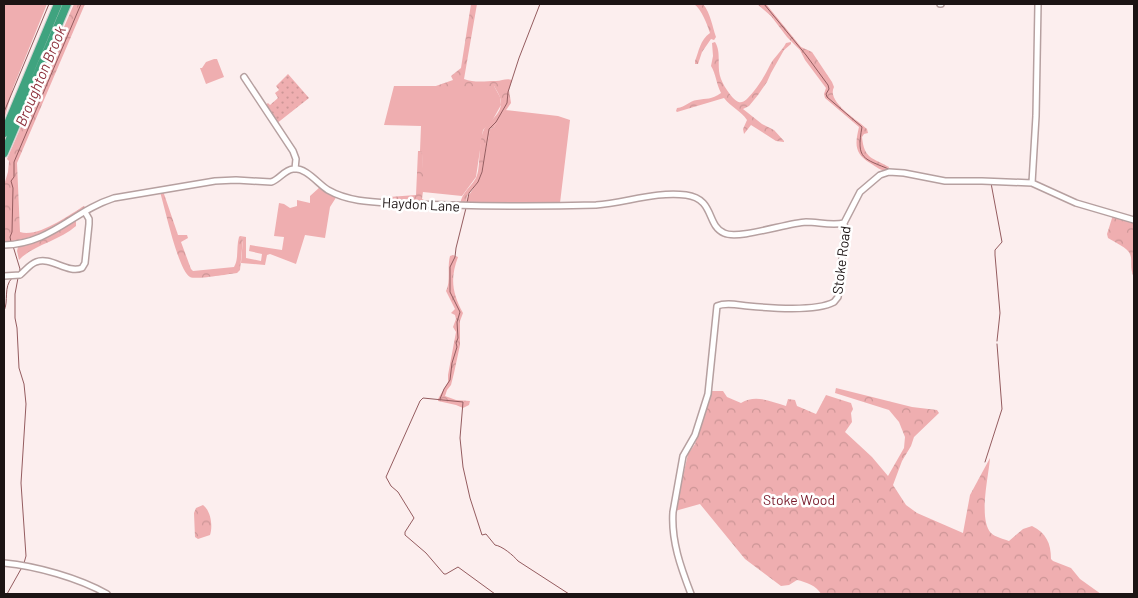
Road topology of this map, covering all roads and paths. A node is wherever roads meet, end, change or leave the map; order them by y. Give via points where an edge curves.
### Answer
1 (58, 4) edge
2 (67, 4) edge
3 (1038, 4) edge
4 (244, 77) dead end
5 (4, 133) edge
6 (4, 153) edge
7 (295, 169) junction
8 (1032, 183) junction
9 (85, 212) junction
10 (1134, 220) edge
11 (844, 223) junction
12 (6, 245) edge
13 (4, 276) edge
14 (4, 563) edge
15 (107, 594) edge
16 (691, 594) edge

1 - 5 highway
2 - 6 highway
3 - 8 street
4 - 7 street via 293,151
7 - 9 street via 287,171 274,182 227,180 125,195 102,202
7 - 11 street, Haydon Lane via 330,191 362,201 537,207 596,205 682,195 703,202 718,229 728,234 805,222
8 - 10 street via 1076,203
8 - 11 street, Stoke Road via 945,181 886,172 861,190
9 - 12 street via 44,237
9 - 13 street via 89,224 82,268 76,270 38,261 20,275
11 - 16 street, Stoke Road via 838,297 834,302 816,307 716,306 708,394 699,424 683,456 672,512 678,558
14 - 15 street via 78,581

